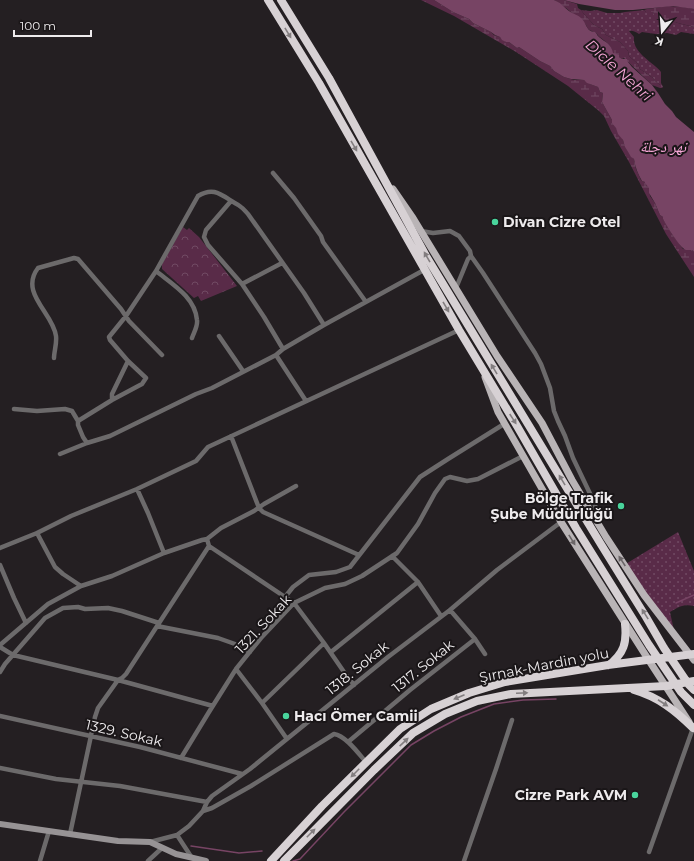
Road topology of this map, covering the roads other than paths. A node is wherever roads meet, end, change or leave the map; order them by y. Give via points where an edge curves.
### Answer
1 (268, 0) edge
2 (281, 0) edge
3 (376, 164) junction
4 (273, 173) dead end
5 (231, 201) junction
6 (421, 231) junction
7 (471, 256) junction
8 (282, 263) junction
9 (424, 270) junction
10 (156, 271) junction
11 (242, 284) junction
12 (456, 288) junction
13 (366, 302) junction
14 (126, 316) junction
15 (324, 325) junction
16 (459, 330) junction
17 (219, 336) dead end
18 (192, 338) dead end
19 (283, 350) junction
20 (162, 355) dead end
21 (276, 355) junction
22 (54, 358) dead end
23 (128, 361) junction
24 (482, 370) junction
25 (243, 371) junction
26 (112, 400) junction
27 (306, 401) junction
28 (14, 410) dead end
29 (78, 421) junction
30 (504, 424) junction
31 (231, 436) junction
32 (87, 443) junction
33 (60, 454) dead end
34 (523, 456) junction
35 (296, 486) dead end
36 (137, 489) junction
37 (259, 508) junction
38 (561, 522) junction
39 (598, 524) junction
40 (37, 533) junction
41 (207, 539) junction
42 (209, 546) junction
43 (0, 548) edge
44 (164, 553) junction
45 (359, 555) junction
46 (392, 556) junction
47 (0, 565) edge
48 (418, 582) junction
49 (81, 586) junction
50 (285, 597) junction
51 (294, 603) junction
52 (450, 610) junction
53 (441, 616) junction
54 (26, 622) junction
55 (625, 624) junction
56 (158, 625) junction
57 (475, 639) junction
58 (324, 643) junction
59 (0, 646) edge
60 (250, 652) junction
61 (331, 652) junction
62 (485, 654) dead end
63 (13, 655) junction
64 (693, 656) edge
65 (648, 659) junction
66 (608, 665) junction
67 (236, 670) junction
68 (0, 672) edge
69 (118, 680) junction
70 (694, 682) edge
71 (354, 685) junction
72 (666, 686) junction
73 (627, 688) junction
74 (694, 690) edge
75 (262, 704) junction
76 (694, 705) edge
77 (212, 706) junction
78 (0, 716) edge
79 (512, 720) dead end
80 (694, 728) edge
81 (90, 736) junction
82 (287, 739) junction
83 (348, 742) junction
84 (181, 758) junction
85 (366, 762) junction
86 (0, 768) edge
87 (242, 774) junction
88 (81, 782) junction
89 (207, 802) junction
90 (203, 811) junction
91 (0, 824) edge
92 (49, 831) junction
93 (70, 834) junction
94 (177, 835) junction
95 (150, 842) junction
96 (162, 848) junction
97 (649, 852) dead end
98 (192, 858) junction
99 (40, 861) edge
100 (148, 861) edge
101 (206, 861) edge
102 (271, 861) edge
103 (284, 861) edge
104 (464, 861) edge

1 -> 9 highway
2 - 3 highway via 329,78
3 - 6 main road
74 -> 3 highway via 664,648 426,256
4 - 13 street via 294,198
5 - 8 street via 248,214
5 - 10 street via 223,194 211,191 198,196
5 - 11 street via 206,230 204,237
6 - 7 street via 450,231 459,236
6 - 12 main road
7 - 12 street
7 - 39 street via 539,359 550,388 554,412 594,502
8 - 11 street
8 - 15 street
9 - 13 street
9 -> 16 highway
10 - 14 street
10 - 18 street via 186,296 194,308 198,321
11 - 19 street
12 - 39 main road via 542,423
13 - 15 street
14 - 20 street
14 - 22 street via 78,259 38,268 32,286 53,326 56,337
14 - 23 street via 109,337
15 - 19 street
16 - 24 highway
16 - 27 street
17 - 25 street
19 - 21 street
21 - 25 street
21 - 27 street
23 - 26 street via 112,394
23 - 26 street via 146,378 142,384
24 - 30 main road
24 -> 76 highway via 648,645 681,692
25 - 32 street via 110,436
26 - 29 street
27 - 31 street
28 - 29 street via 65,409 72,411
29 - 32 street
30 - 34 main road
30 - 45 street via 420,477
31 - 36 street via 208,447 196,461
31 - 37 street
32 - 33 street
34 - 38 main road
34 - 46 street, 1321. Sokak via 478,479 445,479 418,524
35 - 37 street
36 - 40 street
36 - 44 street
37 - 41 street via 221,528
37 - 45 street
38 - 52 street, 1318. Sokak via 497,570
38 -> 55 main road
64 -> 39 main road via 644,595
40 - 43 street
40 - 49 street via 55,567
41 - 42 street
41 - 44 street
42 - 50 street
42 - 56 street
44 - 49 street via 112,576
45 - 50 street via 350,567 336,572 309,575
46 - 48 street
46 - 51 street, 1321. Sokak via 362,576 345,584 325,588
47 - 54 street
48 - 53 street
48 - 61 street
49 - 54 street via 48,604
50 - 51 street
51 - 58 street
51 - 60 street, 1321. Sokak
52 - 53 street, 1318. Sokak
52 - 57 street
53 - 71 street, 1318. Sokak
54 - 59 street
55 - 65 main road
55 - 66 highway via 625,642 620,654
56 - 60 street via 218,638
56 - 63 street via 108,608 63,608 45,618
56 - 69 street via 126,674
57 - 62 street
57 - 83 street, 1317. Sokak
58 - 61 street
58 - 75 street
59 - 63 street
60 - 67 street, 1321. Sokak
61 - 71 street
63 - 68 street
63 - 69 street
64 - 65 highway, Şırnak-Mardin yolu
65 - 66 highway, Şırnak-Mardin yolu
65 - 72 main road
66 -> 85 highway, Şırnak-Mardin yolu via 505,682 469,693 431,709 400,728
67 - 75 street
67 - 77 street, 1321. Sokak
69 - 77 street
69 - 81 street via 98,708
70 - 72 highway, Şırnak-Mardin yolu
71 - 82 street, 1318. Sokak
72 - 73 highway, Şırnak-Mardin yolu
72 - 80 main road
73 -> 80 highway via 662,702
103 -> 73 highway, Şırnak-Mardin yolu via 413,733 445,714 477,701 511,694
75 - 82 street
77 - 84 street, 1321. Sokak
78 - 81 street, 1329. Sokak
79 - 104 street
80 - 97 street
81 - 84 street, 1329. Sokak
81 - 88 street
82 - 87 street, 1318. Sokak
83 - 85 street
83 - 90 street via 334,734 251,786
84 - 87 street, 1329. Sokak
85 -> 102 highway, Şırnak-Mardin yolu
86 - 88 street
87 - 89 street, 1318. Sokak
88 - 89 street via 120,786
88 - 93 street
89 - 90 street, 1318. Sokak
90 - 94 street, 1318. Sokak
91 - 92 street
92 - 93 street
92 - 99 street
93 - 95 street via 118,841
94 - 95 street, 1318. Sokak
94 - 98 street
95 - 96 street
96 - 98 street
96 - 100 street
98 - 101 street

